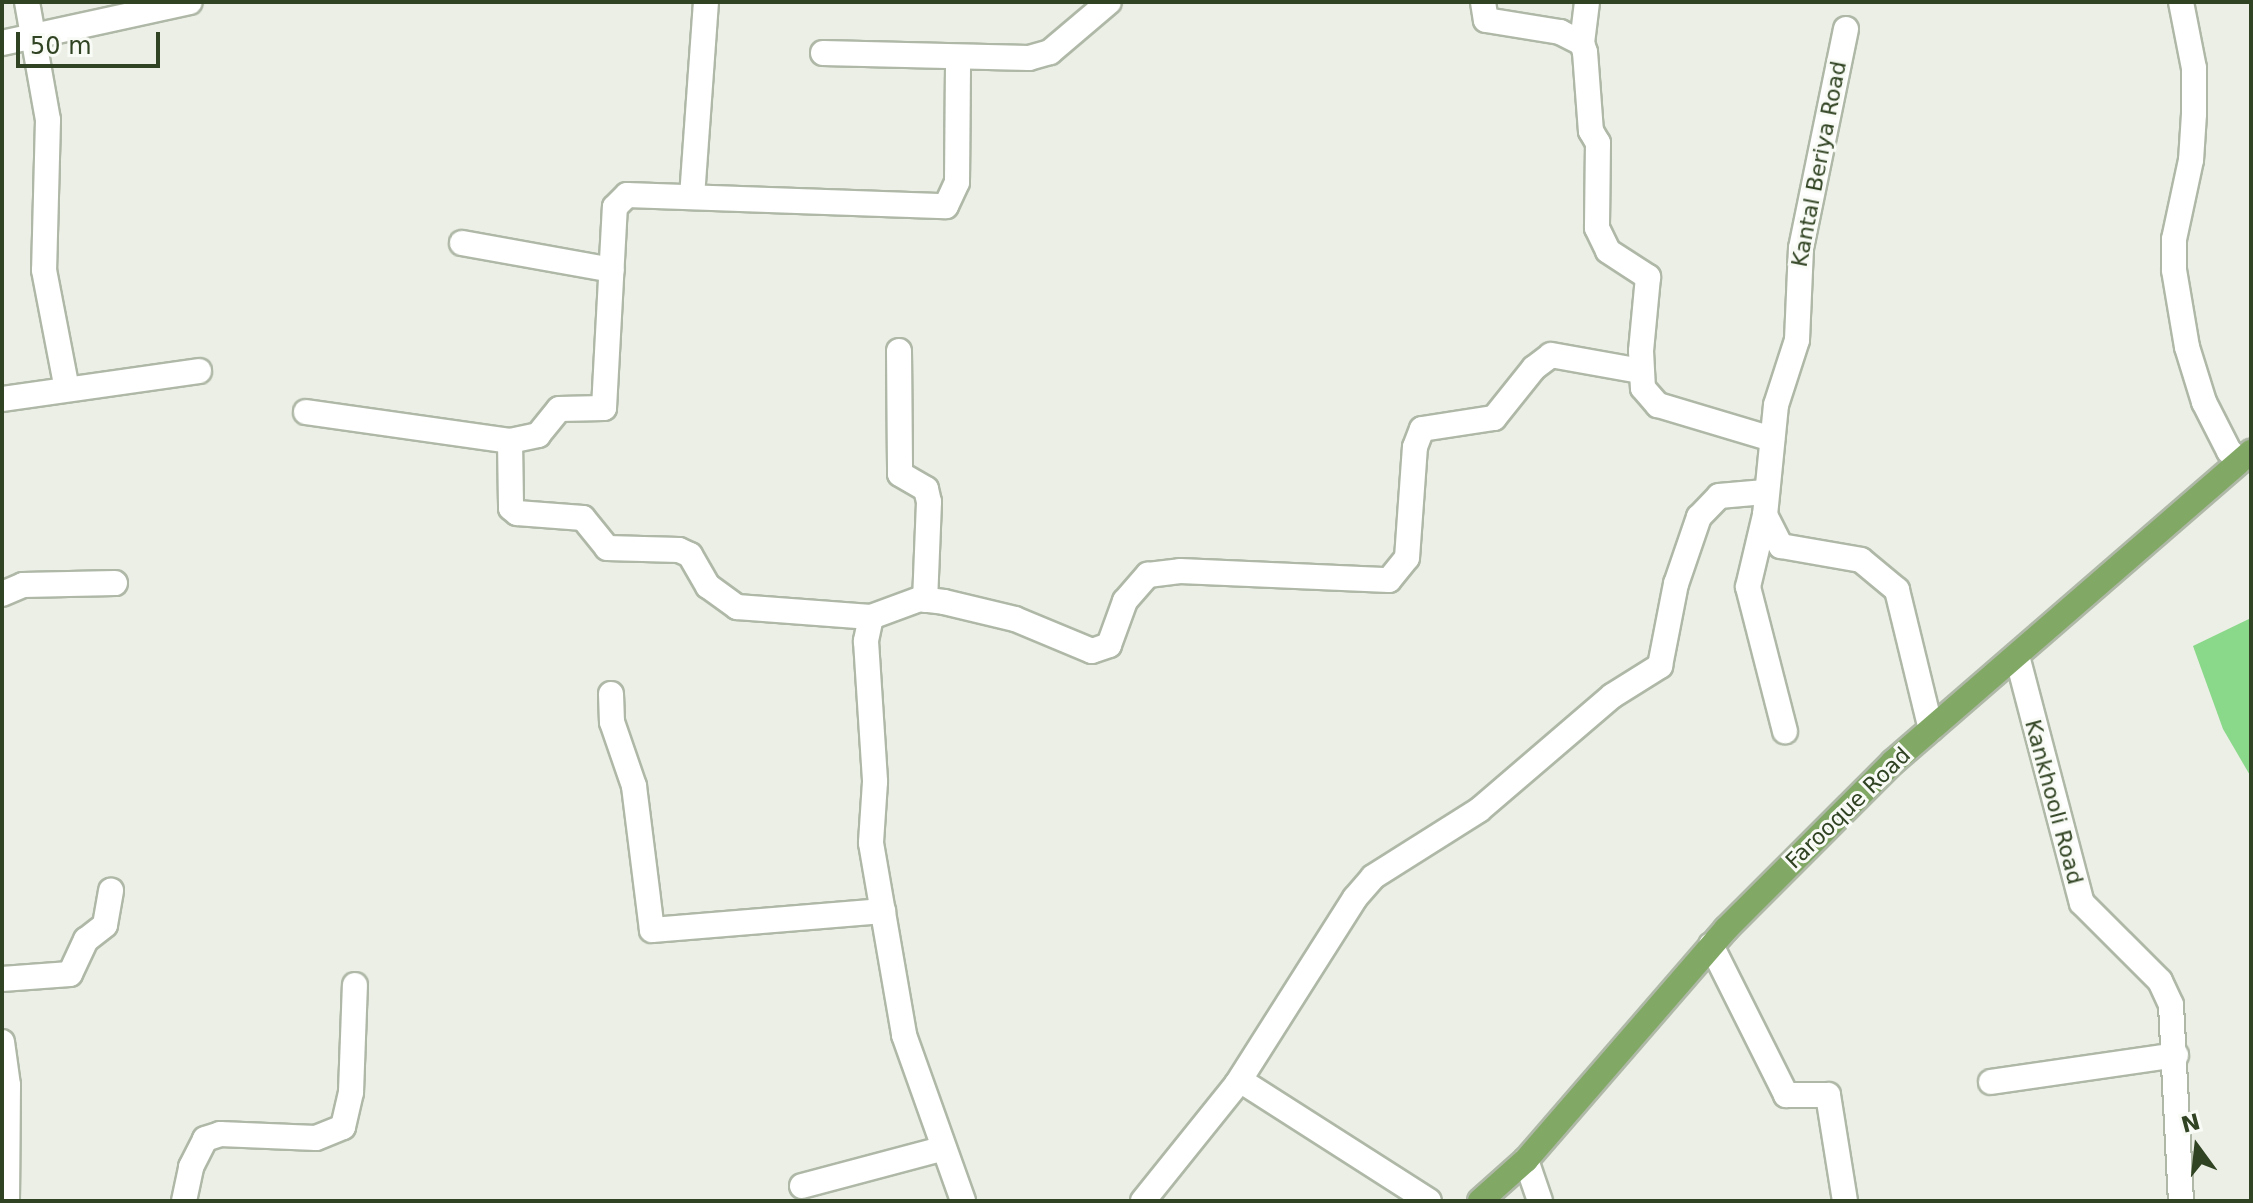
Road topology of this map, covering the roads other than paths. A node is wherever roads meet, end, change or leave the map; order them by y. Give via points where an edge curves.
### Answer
1 (27, 2) edge
2 (190, 2) edge
3 (706, 2) edge
4 (1109, 2) edge
5 (1483, 2) edge
6 (1587, 2) edge
7 (2181, 2) edge
8 (1846, 29) dead end
9 (33, 36) junction
10 (2, 43) edge
11 (1582, 43) junction
12 (823, 53) dead end
13 (958, 58) junction
14 (692, 197) junction
15 (462, 243) dead end
16 (612, 270) junction
17 (899, 351) dead end
18 (199, 371) dead end
19 (1641, 371) junction
20 (67, 389) junction
21 (2, 399) edge
22 (306, 412) dead end
23 (1772, 439) junction
24 (510, 441) junction
25 (2246, 457) edge
26 (1765, 503) junction
27 (115, 583) dead end
28 (2, 594) edge
29 (925, 600) junction
30 (871, 617) junction
31 (2017, 656) junction
32 (611, 694) dead end
33 (1931, 729) junction
34 (1785, 731) dead end
35 (111, 891) dead end
36 (883, 911) junction
37 (1711, 945) junction
38 (2, 979) edge
39 (355, 985) dead end
40 (3, 1052) edge
41 (2176, 1055) junction
42 (1991, 1082) dead end
43 (1237, 1084) junction
44 (941, 1149) junction
45 (1526, 1160) junction
46 (802, 1186) dead end
47 (7, 1201) edge
48 (184, 1201) edge
49 (963, 1201) edge
50 (1143, 1201) edge
51 (1429, 1201) edge
52 (1480, 1201) edge
53 (1540, 1201) edge
54 (1845, 1201) edge
55 (2181, 1201) edge

1 - 9 street
2 - 9 street
3 - 14 street
4 - 13 street via 1050,52 1029,58
5 - 11 street via 1486,20 1560,32
6 - 11 street
7 - 25 street via 2194,68 2194,114 2174,270 2204,402 2229,451
8 - 23 street, Kantal Beriya Road via 1801,248 1797,340 1776,405
9 - 10 street
9 - 20 street via 48,120 44,270
11 - 19 street via 1591,131 1598,143 1597,228 1608,251 1648,277
12 - 13 street
13 - 14 street via 957,182 946,206
14 - 16 street via 627,195 615,207
15 - 16 street
16 - 24 street via 604,408 559,409 538,435
17 - 29 street via 900,474 926,489 929,502
18 - 20 street
19 - 23 street via 1643,388 1658,405
19 - 29 street via 1551,355 1494,418 1422,429 1415,447 1407,558 1389,580 1180,571 1148,575 1125,601 1109,645 1100,651 994,613
20 - 21 street
22 - 24 street
23 - 26 street, Kantal Beriya Road
24 - 30 street via 511,508 517,513 583,518 607,548 679,550 690,555 708,586 737,607
25 - 31 main road, Farooque Road
26 - 33 street via 1781,546 1861,560 1891,581 1905,617
26 - 34 street, Kantal Beriya Road via 1748,587
26 - 43 street via 1719,496 1699,517 1676,584 1660,666 1612,696 1479,810 1373,877
27 - 28 street via 23,585
29 - 30 street via 894,605
30 - 36 street via 866,641 875,782 871,843
31 - 33 main road, Farooque Road
31 - 41 street, Kankhooli Road via 2082,903 2160,981 2171,1005
32 - 36 street via 612,722 634,786 652,930
33 - 37 main road, Farooque Road
35 - 38 street via 105,925 86,940 70,974
36 - 44 street via 904,1035
37 - 45 main road, Farooque Road
37 - 54 street via 1786,1095 1828,1095
39 - 48 street via 351,1092 343,1127 316,1138 220,1134 205,1139 191,1167
40 - 47 street
41 - 42 street
41 - 55 street, Kankhooli Road
43 - 50 street
43 - 51 street via 1246,1084
44 - 46 street
44 - 49 street
45 - 52 main road, Farooque Road
45 - 53 street

